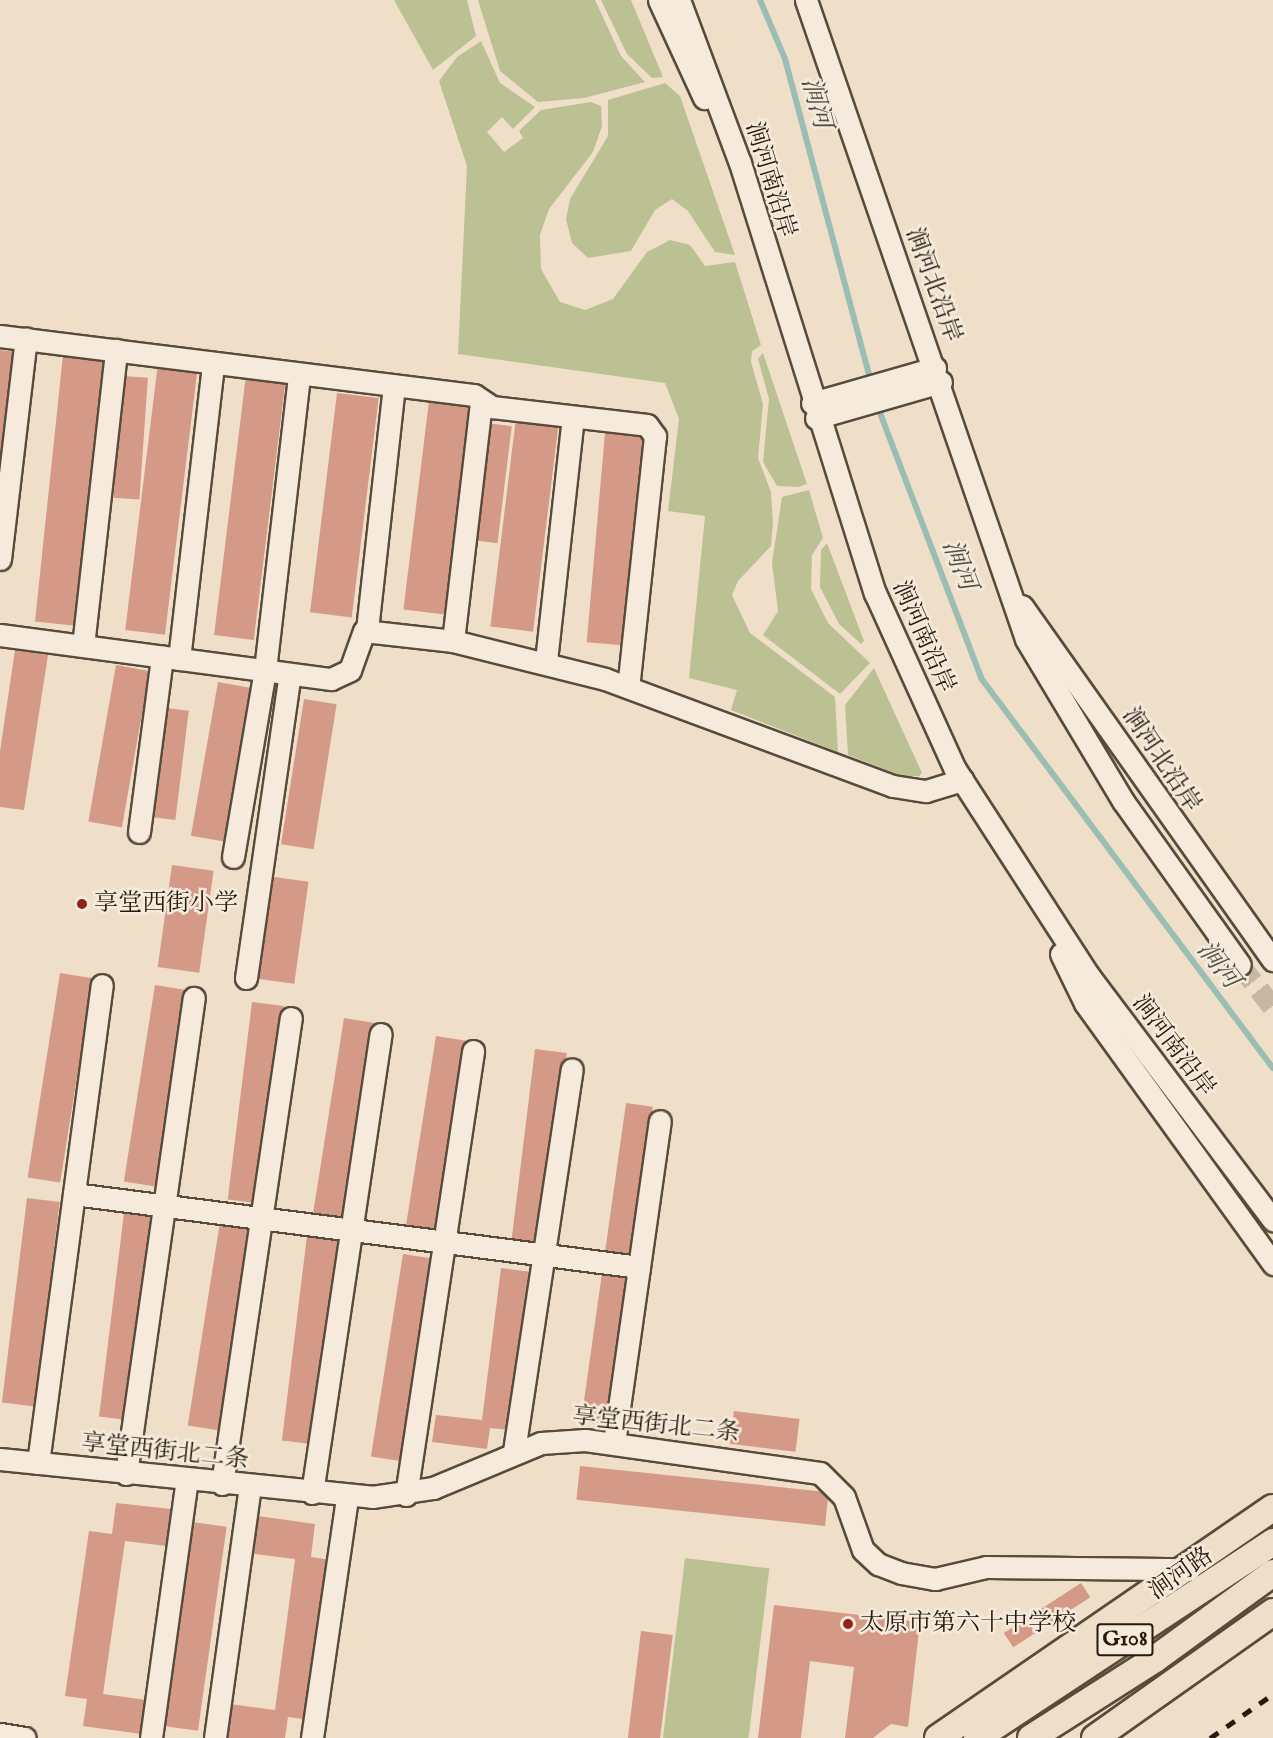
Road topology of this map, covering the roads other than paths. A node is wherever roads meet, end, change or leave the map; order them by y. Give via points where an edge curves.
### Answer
1 (659, 0) edge
2 (679, 0) edge
3 (806, 0) edge
4 (818, 0) edge
5 (824, 55) junction
6 (740, 163) junction
7 (0, 336) edge
8 (26, 339) junction
9 (116, 350) junction
10 (213, 363) junction
11 (299, 374) junction
12 (938, 375) junction
13 (394, 385) junction
14 (481, 400) junction
15 (814, 411) junction
16 (573, 417) junction
17 (0, 559) edge
18 (1010, 587) junction
19 (367, 630) junction
20 (0, 635) edge
21 (453, 641) junction
22 (83, 646) junction
23 (171, 658) junction
24 (546, 662) junction
25 (265, 670) junction
26 (291, 674) junction
27 (628, 687) junction
28 (962, 780) junction
29 (139, 832) dead end
30 (233, 857) dead end
31 (1019, 870) junction
32 (1273, 960) edge
33 (1240, 965) tunnel mouth
34 (246, 978) dead end
35 (102, 985) dead end
36 (194, 998) dead end
37 (291, 1018) dead end
38 (381, 1034) dead end
39 (473, 1051) dead end
40 (572, 1069) dead end
41 (660, 1121) dead end
42 (74, 1194) junction
43 (164, 1205) junction
44 (259, 1219) junction
45 (1273, 1220) edge
46 (351, 1230) junction
47 (444, 1242) junction
48 (544, 1255) junction
49 (1273, 1264) edge
50 (639, 1267) junction
51 (614, 1443) junction
52 (514, 1451) junction
53 (0, 1459) edge
54 (38, 1463) junction
55 (126, 1473) junction
56 (187, 1480) junction
57 (222, 1484) junction
58 (250, 1487) junction
59 (312, 1493) junction
60 (406, 1495) junction
61 (347, 1497) junction
62 (1273, 1508) edge
63 (1273, 1542) edge
64 (1190, 1569) junction
65 (1273, 1573) edge
66 (1273, 1612) edge
67 (0, 1734) edge
68 (25, 1738) edge
69 (151, 1738) edge
70 (215, 1738) edge
71 (312, 1738) edge
72 (938, 1738) edge
73 (977, 1738) edge
74 (1031, 1738) edge
75 (1095, 1738) edge

1 - 6 street via 715,124
2 - 6 street, 涧河南沿岸
3 - 5 street, 涧河北沿岸
4 - 5 street
5 - 12 street, 涧河北沿岸
6 - 15 street, 涧河南沿岸
7 - 8 street
8 - 9 street
8 - 17 street
9 - 10 street
9 - 22 street
10 - 11 street
10 - 23 street
11 - 13 street
11 - 25 street
12 - 15 street
12 - 18 street, 涧河北沿岸
13 - 14 street
13 - 19 street
14 - 16 street via 492,407
14 - 21 street
15 - 28 street, 涧河南沿岸 via 874,593
16 - 24 street
16 - 27 street via 643,424 655,436
18 - 32 street, 涧河北沿岸
18 - 33 street, 涧河北沿岸 via 1026,639 1117,791
19 - 21 street
19 - 26 street via 359,634 353,662 344,675 331,679
20 - 22 street
21 - 24 street
22 - 23 street
23 - 25 street
23 - 29 street
24 - 27 street
25 - 26 street
25 - 30 street
26 - 34 street
27 - 28 street via 893,786 926,790
28 - 31 street, 涧河南沿岸
31 - 45 street, 涧河南沿岸 via 1089,976
31 - 49 street via 1085,1003
35 - 42 street
36 - 43 street
37 - 44 street
38 - 46 street
39 - 47 street
40 - 48 street
41 - 50 street
42 - 43 street
42 - 54 street
43 - 44 street
43 - 55 street
44 - 46 street
44 - 57 street
46 - 47 street
46 - 59 street
47 - 48 street
47 - 60 street
48 - 50 street
48 - 52 street
50 - 51 street
51 - 52 street, 享堂西街北二条 via 561,1440
51 - 64 street, 享堂西街北二条 via 820,1473 844,1497 863,1550 878,1564 901,1573 935,1579 986,1567
52 - 60 street, 享堂西街北二条
53 - 54 street, 享堂西街北二条
54 - 55 street, 享堂西街北二条
55 - 56 street, 享堂西街北二条
56 - 57 street, 享堂西街北二条
56 - 69 street
57 - 58 street, 享堂西街北二条
58 - 59 street, 享堂西街北二条
58 - 70 street
59 - 61 street, 享堂西街北二条
60 - 61 street, 享堂西街北二条
61 - 71 street
62 - 64 main road, 涧河路
63 - 73 main road, 涧河路 / G108
64 - 72 main road, 涧河路
65 - 74 main road, G108 via 1155,1659
66 - 75 main road
67 - 68 street

